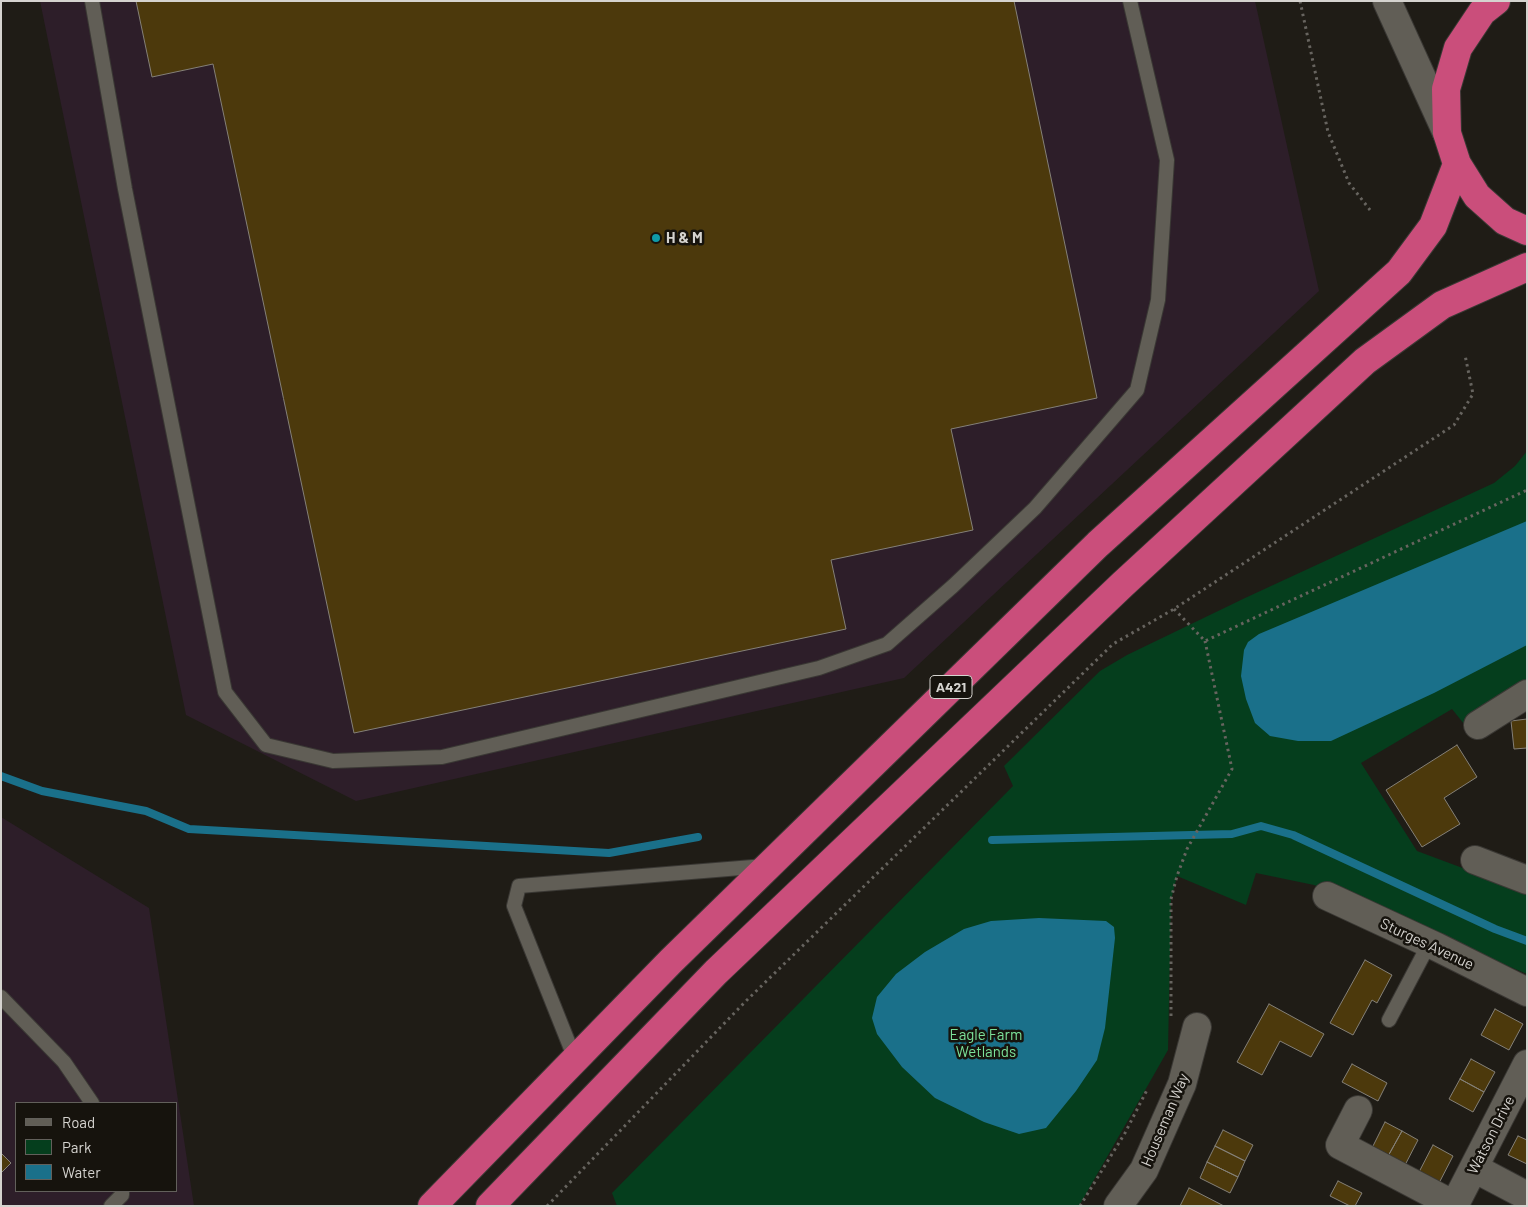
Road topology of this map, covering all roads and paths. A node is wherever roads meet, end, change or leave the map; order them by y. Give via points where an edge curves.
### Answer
1 (92, 1) edge
2 (1130, 1) edge
3 (1300, 1) edge
4 (1387, 1) edge
5 (1496, 1) edge
6 (1447, 133) junction
7 (1457, 164) junction
8 (1370, 210) dead end
9 (1527, 231) edge
10 (1527, 267) edge
11 (1465, 355) dead end
12 (1527, 490) edge
13 (1174, 609) junction
14 (1205, 641) junction
15 (1527, 694) edge
16 (1478, 725) dead end
17 (1475, 860) dead end
18 (769, 865) junction
19 (1527, 880) edge
20 (1327, 896) dead end
21 (1429, 944) junction
22 (1527, 992) edge
23 (1, 997) edge
24 (1171, 1017) dead end
25 (1389, 1020) dead end
26 (1197, 1027) dead end
27 (575, 1059) junction
28 (1527, 1064) edge
29 (1151, 1083) dead end
30 (91, 1102) edge
31 (1358, 1110) dead end
32 (1474, 1168) junction
33 (122, 1192) edge
34 (1527, 1196) edge
35 (111, 1206) edge
36 (432, 1206) edge
37 (490, 1206) edge
38 (547, 1206) edge
39 (1080, 1206) edge
40 (1118, 1206) edge
41 (1454, 1206) edge

1 - 2 lane via 125,188 225,692 266,744 333,761 442,757 819,668 887,644 1035,508 1137,390 1158,300 1167,160
3 - 8 path via 1328,132 1349,183
4 - 6 street
5 - 6 highway via 1482,12 1458,48 1446,89
6 - 7 highway
7 - 9 highway via 1477,196 1505,221
7 - 18 highway, A421 via 1433,226 1399,272 1098,544
10 - 37 highway, A421 via 1442,305 1365,361 1123,584 716,972
11 - 13 path via 1473,394 1454,425
12 - 14 path
13 - 14 path
13 - 38 path via 1113,644 746,1001
14 - 24 path via 1232,769 1187,848 1171,900
15 - 16 street
17 - 19 street
18 - 27 highway, A421
18 - 27 lane via 519,886 514,906
20 - 21 street, Sturges Avenue
21 - 22 street, Sturges Avenue
21 - 25 lane
23 - 30 lane via 64,1062
26 - 40 street, Houseman Way via 1182,1084 1144,1170
27 - 36 highway, A421
28 - 32 street, Watson Drive
29 - 39 path
31 - 41 street via 1340,1145
32 - 34 street
32 - 41 street, Watson Drive
33 - 35 lane

